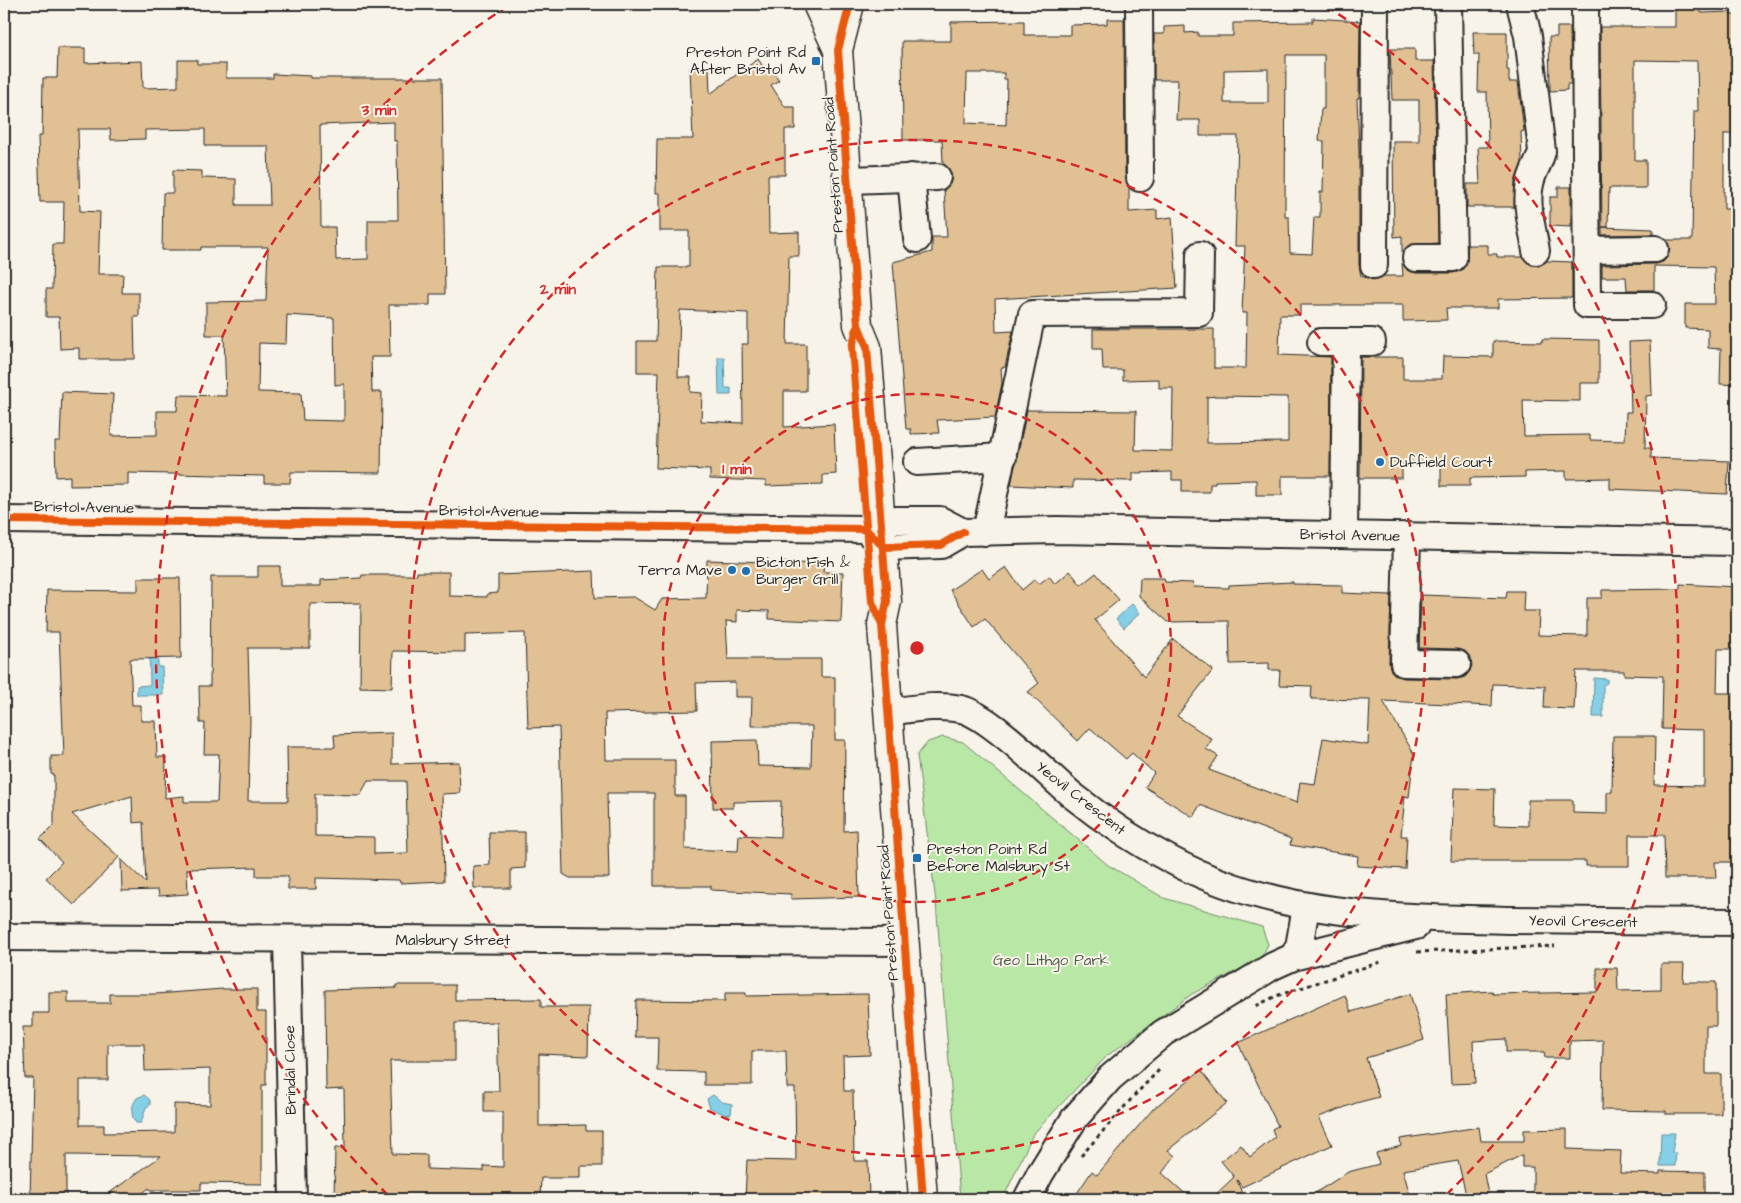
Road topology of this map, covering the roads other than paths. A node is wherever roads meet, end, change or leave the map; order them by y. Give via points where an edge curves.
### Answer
1 (818, 4) edge
2 (843, 4) edge
3 (850, 4) edge
4 (1139, 4) edge
5 (1375, 4) edge
6 (1448, 4) edge
7 (1520, 4) edge
8 (1585, 4) edge
9 (838, 50) junction
10 (911, 177) junction
11 (937, 177) dead end
12 (1140, 178) dead end
13 (849, 180) junction
14 (917, 239) dead end
15 (1655, 249) dead end
16 (1587, 250) junction
17 (1536, 251) dead end
18 (1200, 255) dead end
19 (1416, 258) dead end
20 (1374, 265) dead end
21 (1652, 305) dead end
22 (1372, 342) dead end
23 (1003, 456) junction
24 (917, 462) dead end
25 (4, 520) edge
26 (868, 531) junction
27 (974, 532) junction
28 (1344, 535) junction
29 (1407, 536) junction
30 (1737, 542) edge
31 (1457, 664) dead end
32 (888, 712) junction
33 (1306, 907) junction
34 (1430, 919) junction
35 (1737, 922) edge
36 (4, 937) edge
37 (287, 940) junction
38 (903, 942) junction
39 (1293, 957) junction
40 (293, 1199) edge
41 (923, 1199) edge
42 (1027, 1199) edge

1 - 2 main road
1 - 9 main road, Preston Point Road
3 - 9 main road, Preston Point Road
4 - 12 street
5 - 20 street
6 - 19 street via 1453,258
7 - 17 street via 1528,36 1542,150 1530,184 1529,204
8 - 16 street
9 - 13 main road, Preston Point Road
10 - 11 street
10 - 13 street
10 - 14 street
13 - 26 main road, Preston Point Road via 858,325 867,347
15 - 16 street
16 - 21 street via 1587,305
18 - 23 street via 1199,313 1032,314
22 - 28 street via 1333,342
23 - 24 street
23 - 27 street
25 - 26 street, Bristol Avenue
26 - 27 street, Bristol Avenue via 940,520
26 - 32 main road, Preston Point Road via 887,601 882,625
27 - 28 street, Bristol Avenue via 1057,530
28 - 29 street, Bristol Avenue
29 - 30 street, Bristol Avenue
29 - 31 street via 1404,663
32 - 33 street, Yeovil Crescent via 946,707 973,713 1104,820 1172,861 1229,885
32 - 38 main road, Preston Point Road
33 - 34 street, Yeovil Crescent
33 - 39 street via 1299,947
34 - 35 street, Yeovil Crescent
34 - 39 street, Yeovil Crescent via 1423,924
36 - 37 street, Malsbury Street
37 - 38 street, Malsbury Street
37 - 40 street, Brindal Close
38 - 41 main road, Preston Point Road
39 - 42 street, Yeovil Crescent via 1163,1033 1110,1078 1074,1119

